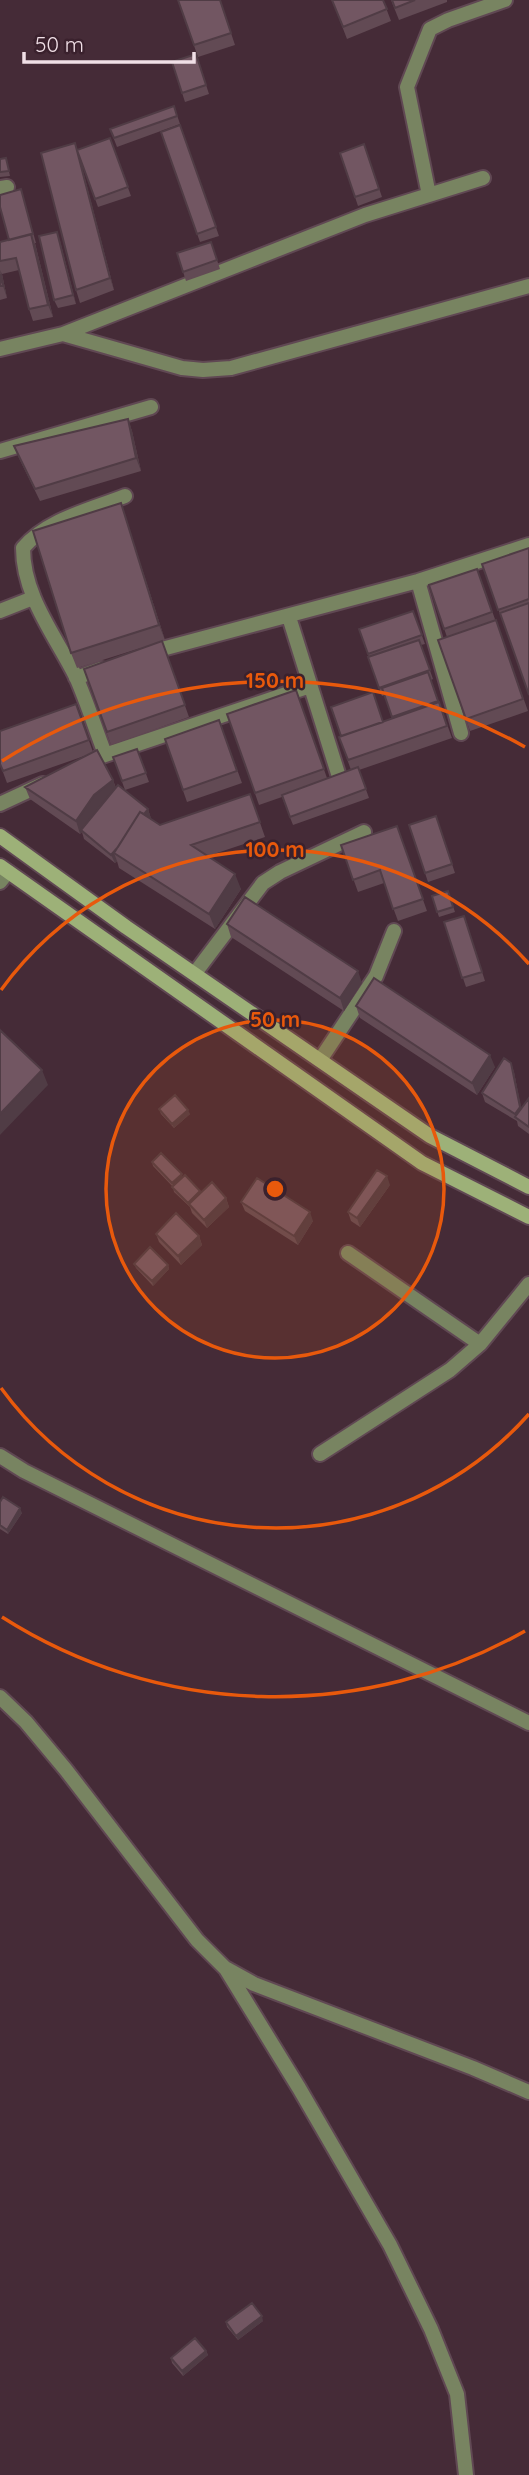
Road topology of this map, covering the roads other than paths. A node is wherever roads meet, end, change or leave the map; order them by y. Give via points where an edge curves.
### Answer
1 (505, 0) edge
2 (484, 178) dead end
3 (429, 195) junction
4 (529, 286) edge
5 (63, 334) junction
6 (0, 349) edge
7 (151, 407) dead end
8 (0, 451) edge
9 (125, 496) dead end
10 (529, 545) edge
11 (418, 581) junction
12 (33, 598) junction
13 (0, 611) edge
14 (289, 617) junction
15 (76, 678) junction
16 (310, 686) junction
17 (461, 733) dead end
18 (105, 754) junction
19 (82, 765) edge
20 (58, 776) edge
21 (340, 780) edge
22 (0, 804) edge
23 (363, 832) dead end
24 (0, 836) edge
25 (3, 873) edge
26 (394, 931) dead end
27 (195, 972) junction
28 (320, 1060) junction
29 (529, 1187) edge
30 (529, 1217) edge
31 (348, 1253) dead end
32 (529, 1284) edge
33 (480, 1344) junction
34 (320, 1454) dead end
35 (0, 1456) edge
36 (0, 1697) edge
37 (529, 1723) edge
38 (225, 1968) junction
39 (529, 2092) edge
40 (466, 2475) edge

1 - 3 street via 430,29 407,87
2 - 3 street
3 - 5 street via 365,215
4 - 5 street via 231,368 182,368
5 - 6 street
7 - 8 street
9 - 12 street via 35,534 23,548 23,567
10 - 11 street
11 - 14 street
11 - 17 street
12 - 13 street
12 - 15 street
14 - 15 street via 219,632
14 - 16 street
15 - 18 street
16 - 18 street
16 - 21 street
18 - 19 street
20 - 22 street
23 - 27 street via 263,883
24 - 27 main road
25 - 30 main road via 422,1163
26 - 28 street via 376,976
27 - 28 main road
28 - 29 main road via 430,1136
31 - 33 street
32 - 33 street
33 - 34 street via 450,1370
35 - 37 street
36 - 38 street via 50,1750 197,1940
38 - 39 street via 254,1984
38 - 40 street via 384,2234 431,2329 457,2394

